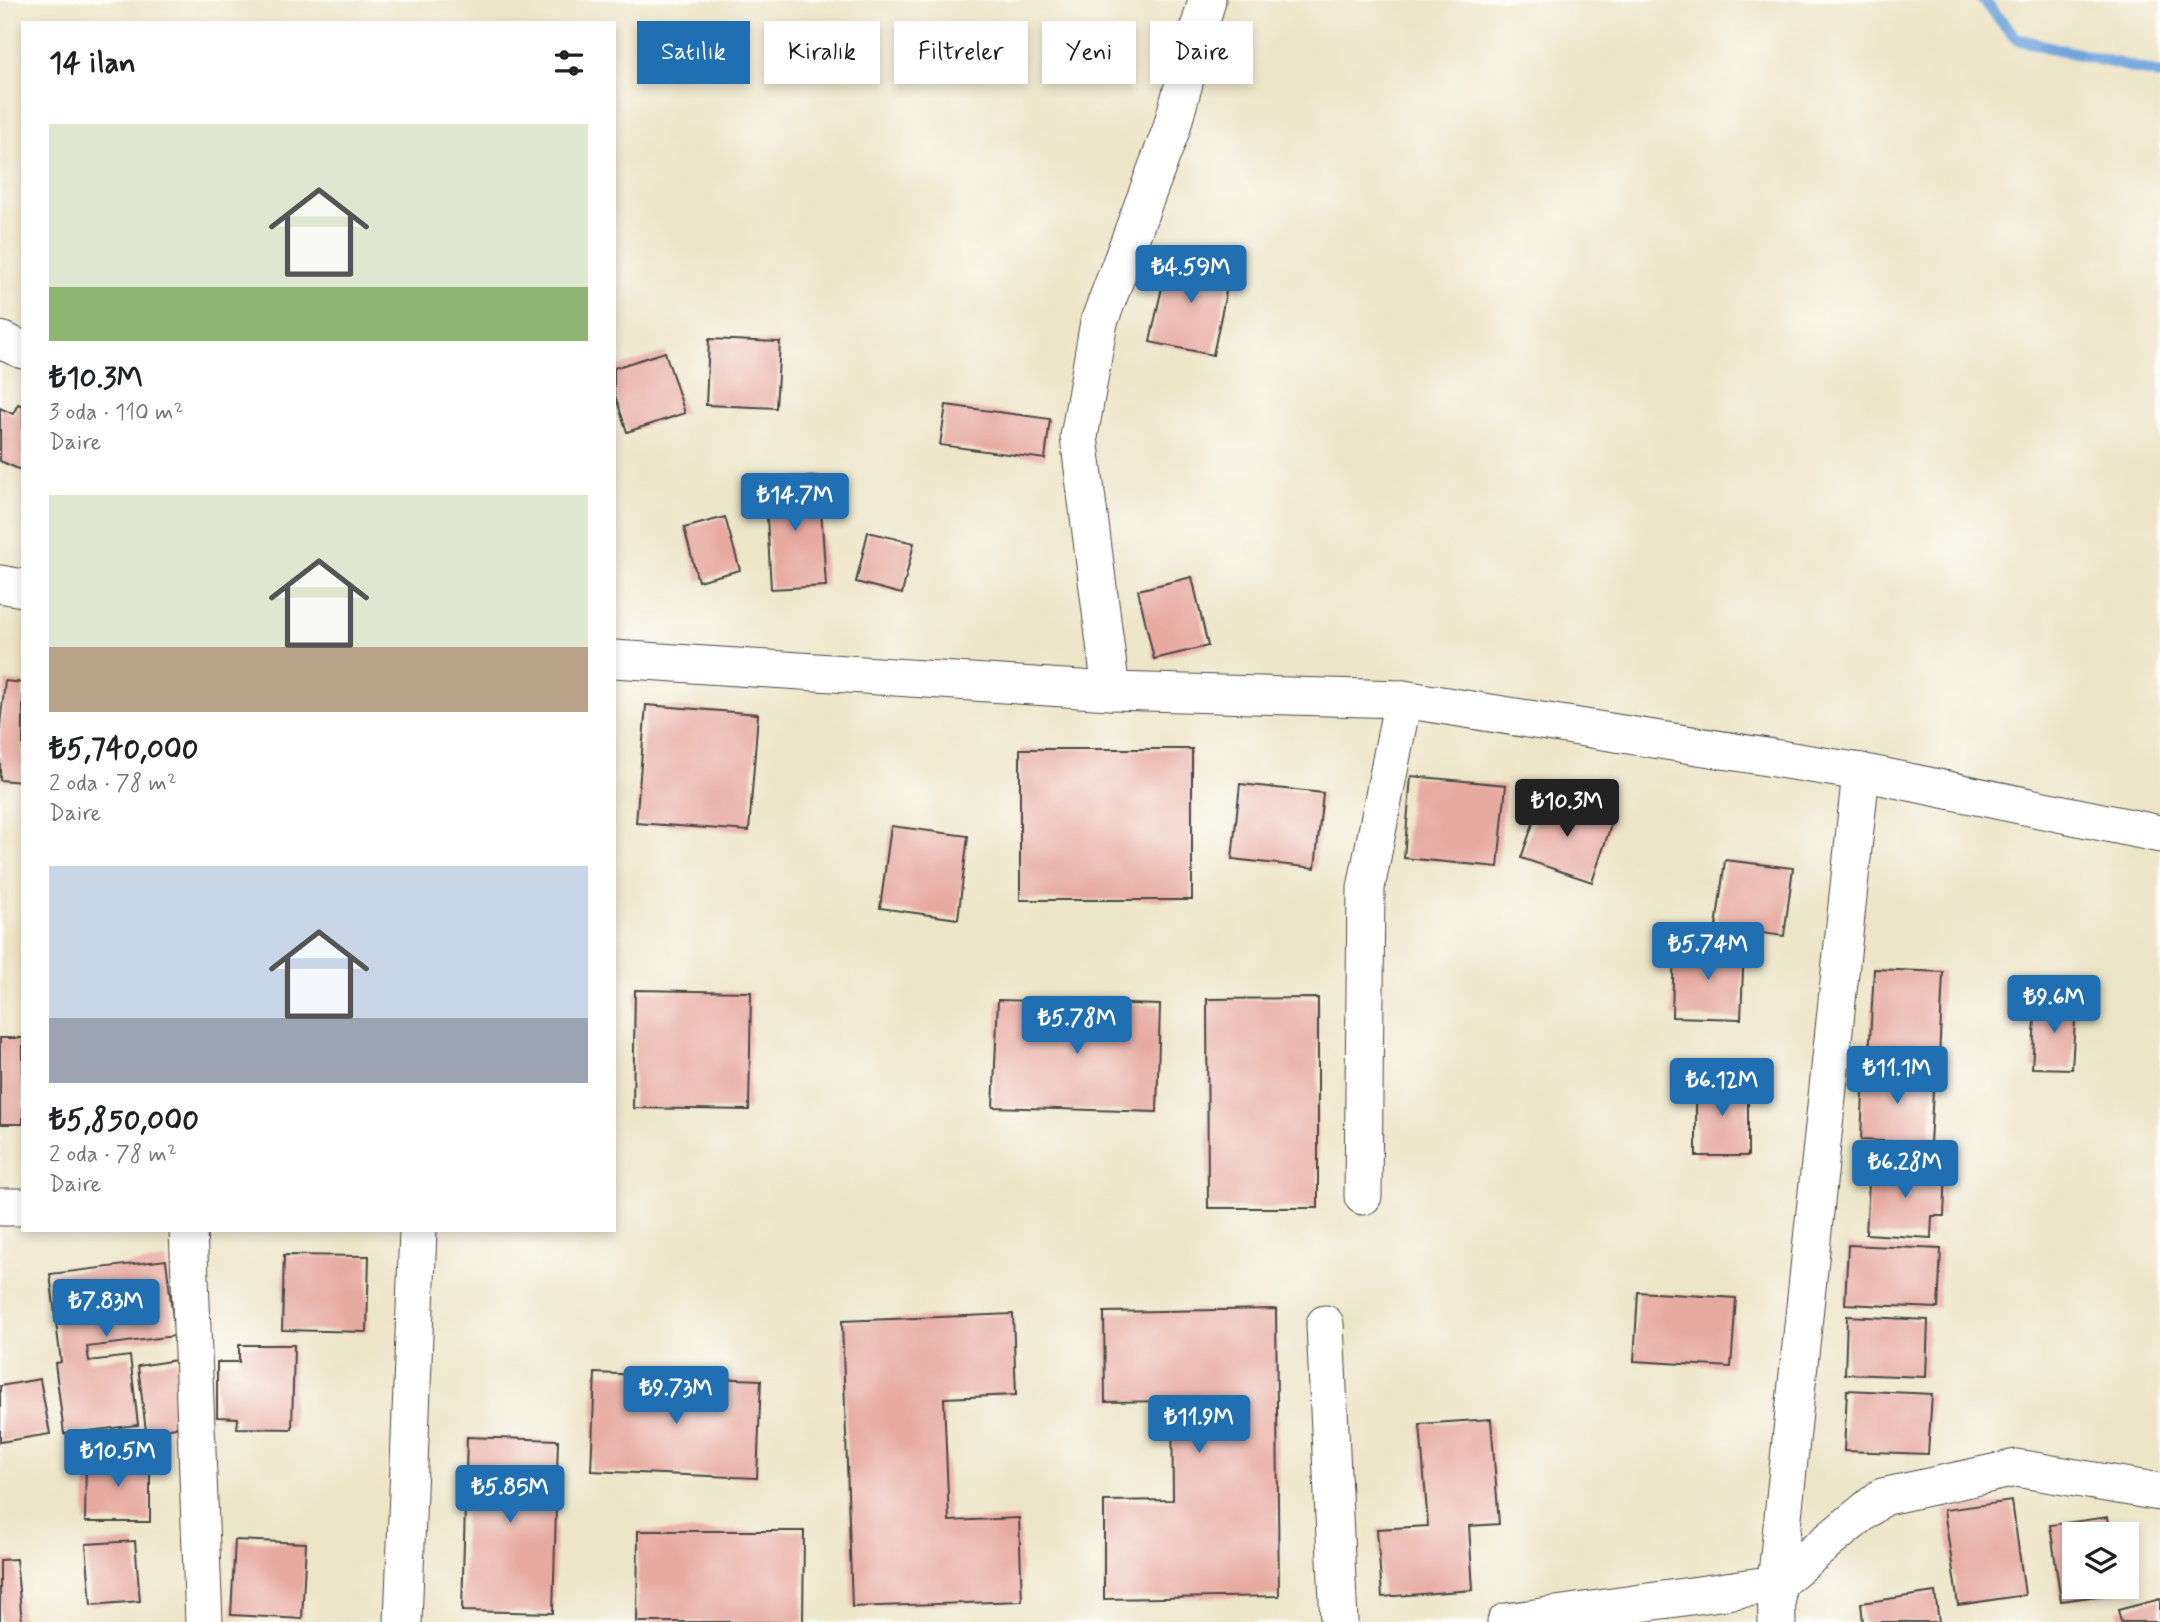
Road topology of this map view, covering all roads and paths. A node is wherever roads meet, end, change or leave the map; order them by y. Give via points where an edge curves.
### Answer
1 (1207, 0) edge
2 (0, 340) edge
3 (21, 349) edge
4 (0, 584) edge
5 (21, 588) edge
6 (616, 659) edge
7 (1111, 691) junction
8 (1403, 699) junction
9 (1861, 772) junction
10 (2160, 834) edge
11 (1363, 1196) dead end
12 (0, 1207) edge
13 (21, 1207) edge
14 (188, 1232) edge
15 (418, 1232) edge
16 (1325, 1324) dead end
17 (2160, 1492) edge
18 (1776, 1584) junction
19 (204, 1622) edge
20 (403, 1622) edge
21 (1339, 1622) edge
22 (1506, 1622) edge
23 (1777, 1622) edge

1 - 7 street via 1171,130 1098,322 1079,438
2 - 3 street
4 - 5 street
6 - 7 street
7 - 8 street
8 - 9 street
8 - 11 street via 1366,888
9 - 10 street
9 - 18 street
12 - 13 street
14 - 19 street
15 - 20 street
16 - 21 street
17 - 18 street via 2016,1468 1882,1497
18 - 22 street
18 - 23 street

